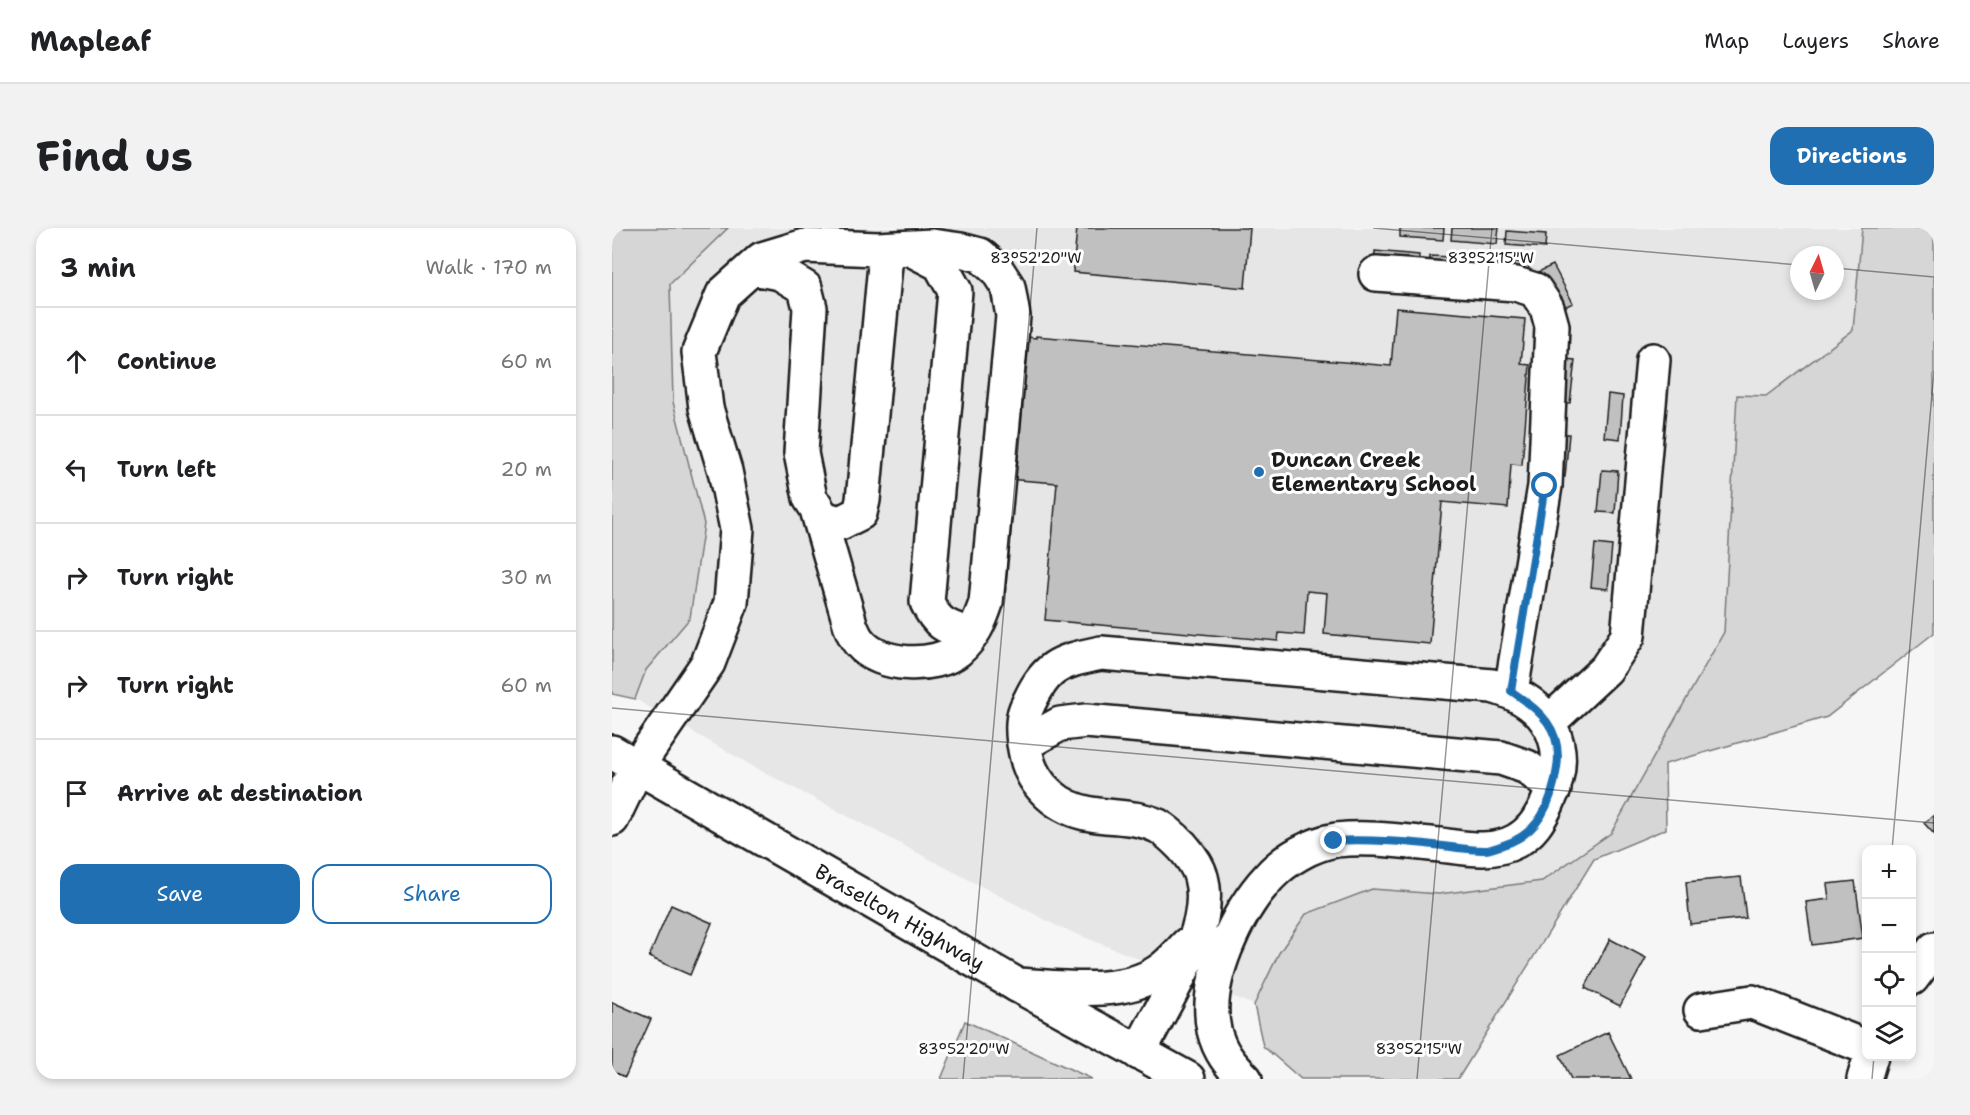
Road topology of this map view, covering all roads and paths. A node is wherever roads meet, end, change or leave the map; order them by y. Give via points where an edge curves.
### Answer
1 (906, 248) junction
2 (752, 268) junction
3 (1376, 274) dead end
4 (1653, 360) dead end
5 (816, 507) junction
6 (971, 635) junction
7 (1511, 691) junction
8 (1548, 723) junction
9 (1024, 744) junction
10 (625, 759) edge
11 (1554, 789) junction
12 (612, 819) edge
13 (1195, 936) junction
14 (1228, 943) junction
15 (1934, 949) edge
16 (1916, 972) edge
17 (1017, 985) junction
18 (1701, 1010) dead end
19 (1862, 1045) edge
20 (1139, 1053) junction
21 (1869, 1061) edge
22 (1188, 1079) edge
23 (1245, 1079) edge
24 (1864, 1079) edge

1 - 2 street via 805,246 762,259
1 - 5 street via 885,265 860,513 840,523 823,518
1 - 6 street via 940,264 955,291 927,602 934,618
1 - 6 street via 961,250 980,255 1008,287 1012,316 986,603
2 - 5 street via 780,273 805,288 810,308 801,453 810,498
2 - 10 street via 723,294 699,351 706,408 737,530 730,603 708,663
3 - 7 street via 1516,284 1535,290 1552,326 1545,486
4 - 8 street via 1628,636 1606,669
5 - 6 street via 850,627 860,645 906,664 934,662 957,651
7 - 8 street via 1535,707
7 - 9 street via 1491,686 1101,653 1067,660 1043,677 1024,715
8 - 11 street via 1556,737 1558,764
9 - 11 street via 1060,724 1086,721 1501,758 1527,767
9 - 13 street via 1029,767 1043,791 1070,809 1157,825 1174,837 1201,874 1205,893 1203,916
10 - 12 street
10 - 17 street, Braselton Highway
11 - 14 street via 1537,824 1515,842 1488,850 1371,839 1334,841 1315,847 1288,860 1270,875 1255,893
13 - 17 street via 1157,973 1136,982 1110,987
13 - 20 street via 1185,968
14 - 20 street via 1203,974 1171,1030
14 - 23 street via 1214,979 1214,1028 1231,1066
15 - 16 street
17 - 20 street, Braselton Highway
18 - 19 street via 1752,1002
20 - 22 street, Braselton Highway
21 - 24 street

